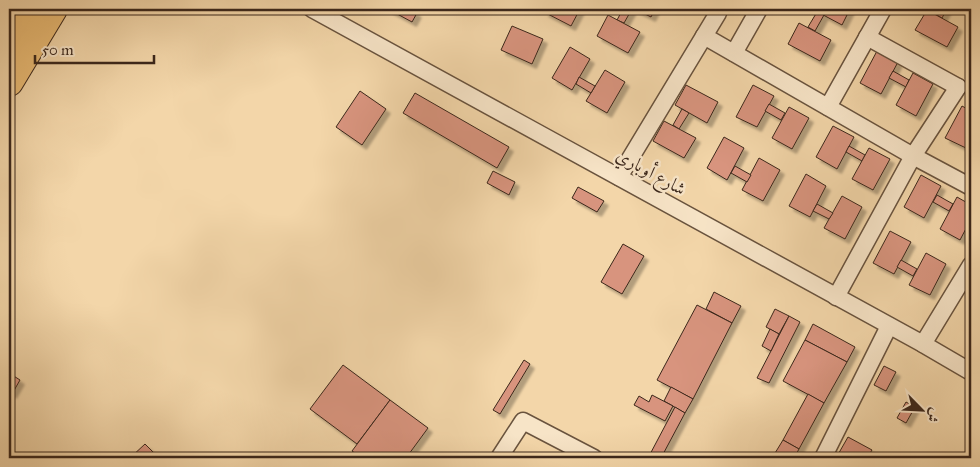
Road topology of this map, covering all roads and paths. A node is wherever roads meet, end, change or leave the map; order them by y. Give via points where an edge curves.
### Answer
1 (31, 9) edge
2 (53, 9) edge
3 (312, 9) edge
4 (714, 9) edge
5 (759, 9) edge
6 (883, 9) edge
7 (704, 36) junction
8 (867, 37) junction
9 (9, 45) edge
10 (734, 53) junction
11 (9, 82) edge
12 (965, 84) edge
13 (828, 107) junction
14 (913, 156) junction
15 (619, 177) junction
16 (971, 187) edge
17 (971, 265) edge
18 (836, 298) junction
19 (889, 326) junction
20 (923, 344) junction
21 (971, 372) edge
22 (499, 458) edge
23 (594, 458) edge
24 (822, 458) edge

1 - 9 highway
2 - 11 highway
3 - 15 street, شارع أوباري
4 - 7 street via 718,13
5 - 10 street
6 - 8 street
7 - 10 street
7 - 15 street
8 - 12 street
8 - 13 street
10 - 13 street
12 - 14 street
13 - 14 street
14 - 16 street
14 - 18 street
15 - 18 street, شارع أوباري
17 - 20 street
18 - 19 street, شارع أوباري
19 - 20 street, شارع أوباري
19 - 24 street
20 - 21 street, شارع أوباري
22 - 23 street via 523,421

